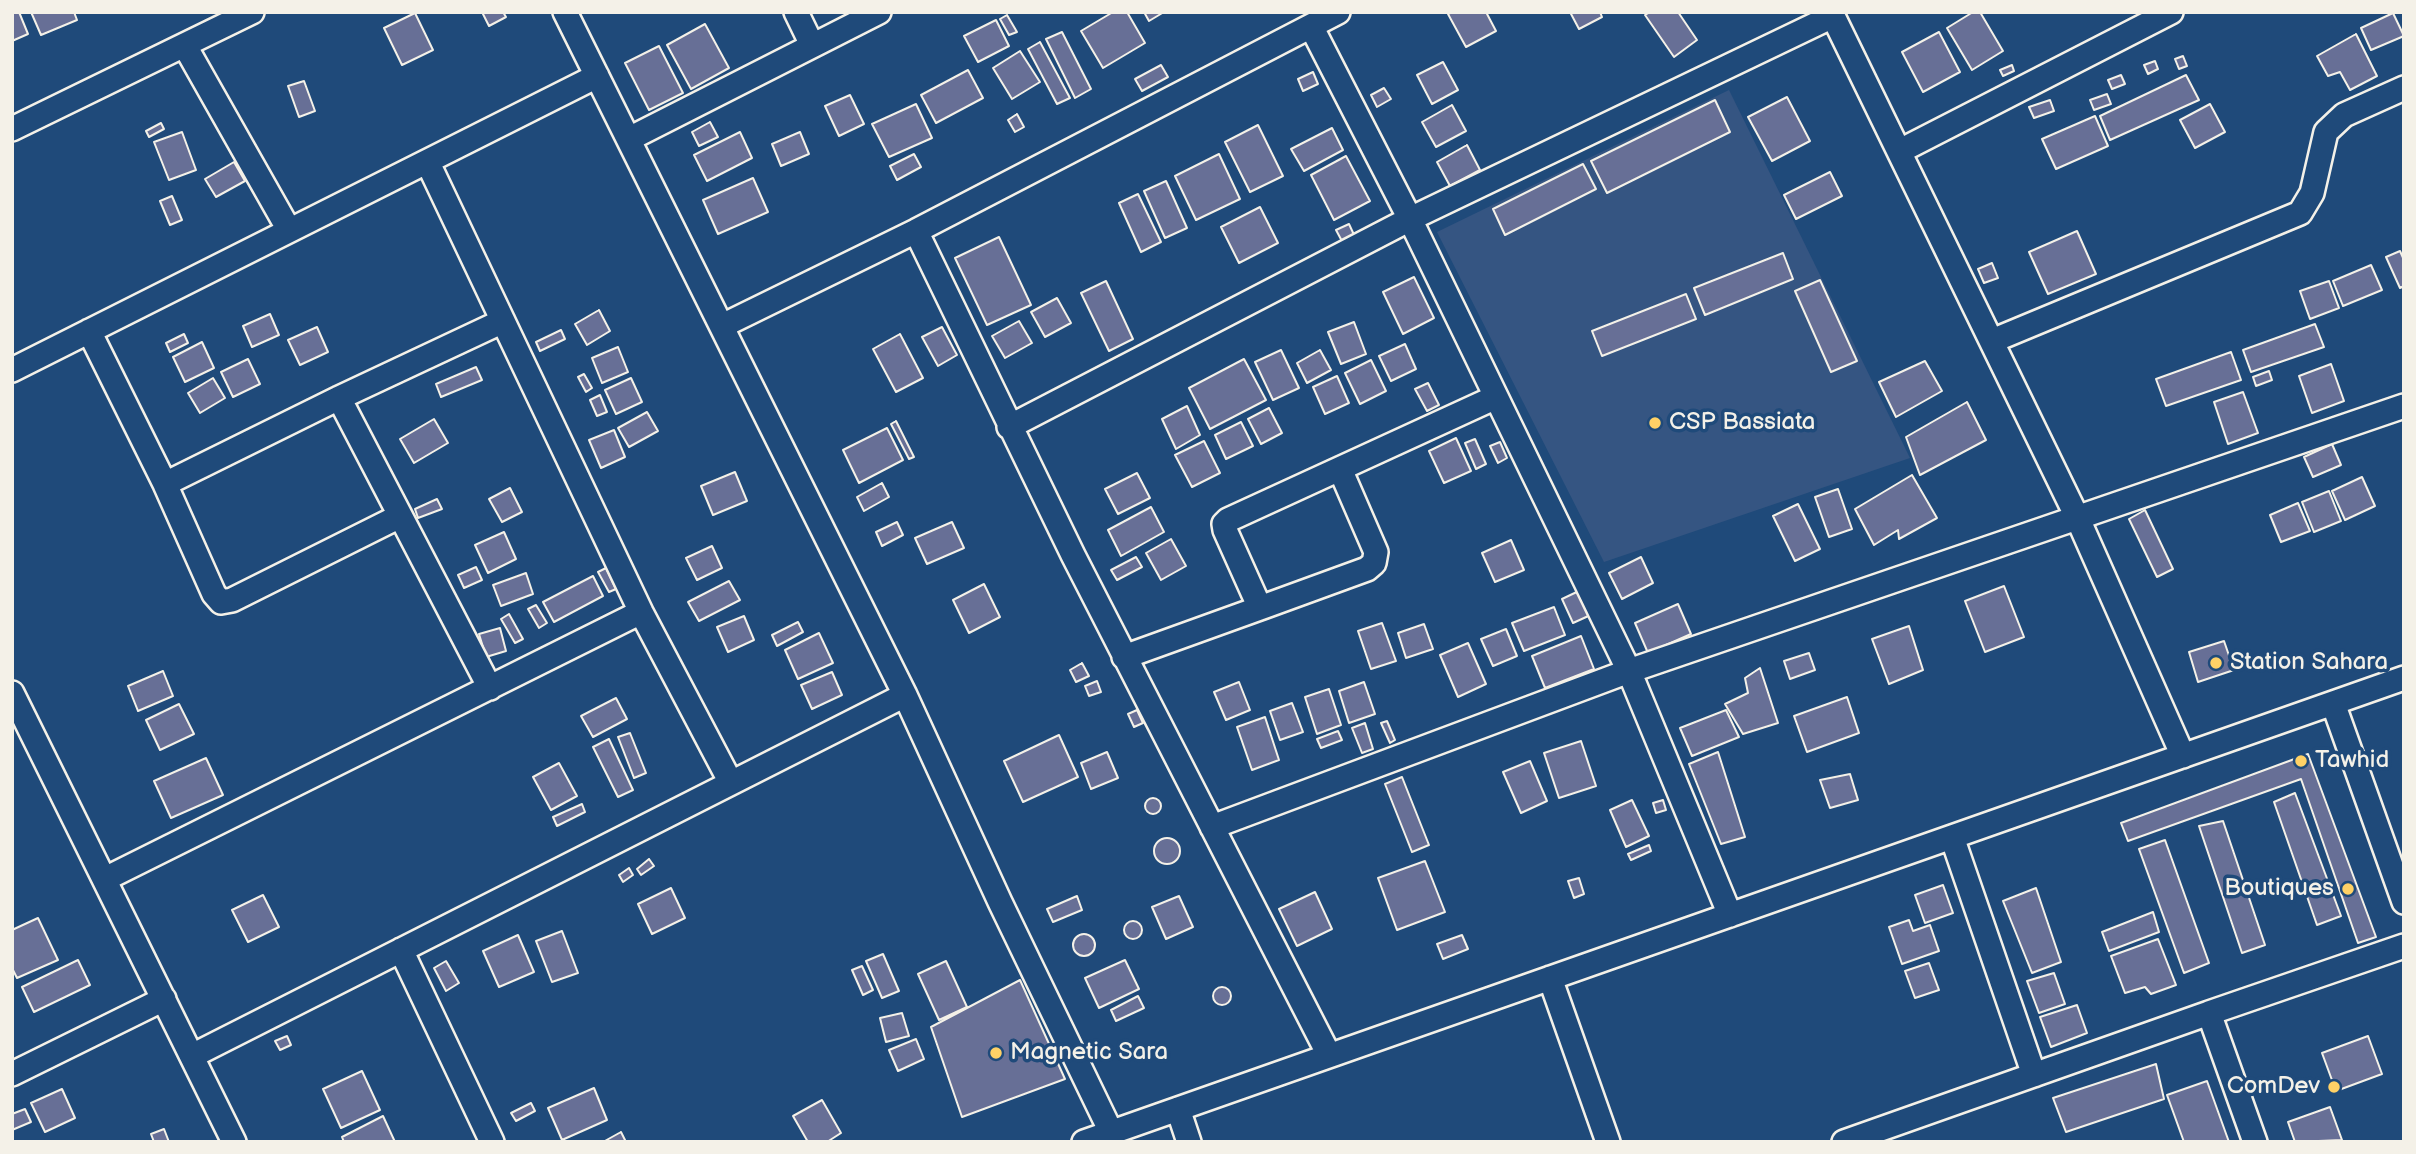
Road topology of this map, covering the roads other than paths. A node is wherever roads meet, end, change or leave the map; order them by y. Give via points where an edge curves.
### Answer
1 (252, 12) edge
2 (565, 12) edge
3 (796, 12) edge
4 (879, 12) edge
5 (1338, 12) edge
6 (2171, 12) edge
7 (1832, 14) edge
8 (1311, 26) junction
9 (813, 45) junction
10 (185, 46) junction
11 (597, 76) junction
12 (2404, 88) edge
13 (12, 129) edge
14 (629, 139) junction
15 (1900, 151) junction
16 (428, 163) junction
17 (1410, 219) junction
18 (289, 230) junction
19 (916, 231) junction
20 (503, 321) junction
21 (722, 326) junction
22 (89, 331) junction
23 (1992, 341) junction
24 (12, 370) edge
25 (1496, 397) junction
26 (339, 398) junction
27 (2404, 406) edge
28 (1009, 428) junction
29 (1340, 468) junction
30 (165, 484) junction
31 (400, 516) junction
32 (2078, 519) junction
33 (1260, 608) junction
34 (641, 612) junction
35 (1124, 657) junction
36 (1629, 671) junction
37 (2404, 678) edge
38 (490, 688) junction
39 (12, 693) edge
40 (905, 695) junction
41 (2333, 703) junction
42 (2183, 756) junction
43 (731, 783) junction
44 (1212, 827) junction
45 (1952, 837) junction
46 (104, 880) junction
47 (2404, 902) edge
48 (1730, 915) junction
49 (2404, 946) edge
50 (401, 950) junction
51 (1550, 978) junction
52 (164, 999) junction
53 (2209, 1013) junction
54 (1329, 1055) junction
55 (192, 1056) junction
56 (12, 1074) edge
57 (2034, 1075) junction
58 (1178, 1109) junction
59 (1111, 1132) junction
60 (234, 1142) edge
61 (492, 1142) edge
62 (1084, 1142) edge
63 (1189, 1142) edge
64 (1608, 1142) edge
65 (1844, 1142) edge
66 (2255, 1142) edge

1 - 10 street
2 - 11 street
3 - 9 street
4 - 9 street
5 - 8 street
6 - 15 street
7 - 15 street
7 - 17 street
8 - 17 street
8 - 19 street
9 - 14 street
10 - 13 street
10 - 18 street
11 - 14 street
11 - 16 street
12 - 23 street via 2344,115 2326,132 2312,193 2300,213
14 - 21 street
15 - 23 street
16 - 18 street
16 - 20 street
17 - 25 street
17 - 28 street
18 - 22 street
19 - 21 street
19 - 28 street
20 - 26 street
20 - 34 street
21 - 40 street
22 - 24 street
22 - 30 street
23 - 32 street
25 - 29 street
25 - 36 street
26 - 30 street
26 - 31 street
27 - 32 street
28 - 35 street
29 - 33 street via 1224,524
29 - 33 street via 1376,552 1374,562 1367,569
30 - 31 street via 221,602
31 - 38 street
32 - 36 street
32 - 42 street
33 - 35 street
34 - 38 street
34 - 43 street
35 - 44 street
36 - 44 street
36 - 48 street
37 - 41 street
38 - 46 street
39 - 46 street
40 - 43 street
40 - 59 street
41 - 42 street
41 - 47 street
42 - 45 street
43 - 50 street
44 - 54 street
45 - 48 street
45 - 57 street
46 - 52 street
48 - 51 street
49 - 53 street
50 - 55 street
50 - 61 street
51 - 54 street
51 - 64 street
52 - 55 street
52 - 56 street
53 - 57 street
53 - 66 street
54 - 58 street
55 - 60 street
57 - 65 street
58 - 59 street
58 - 63 street
59 - 62 street

